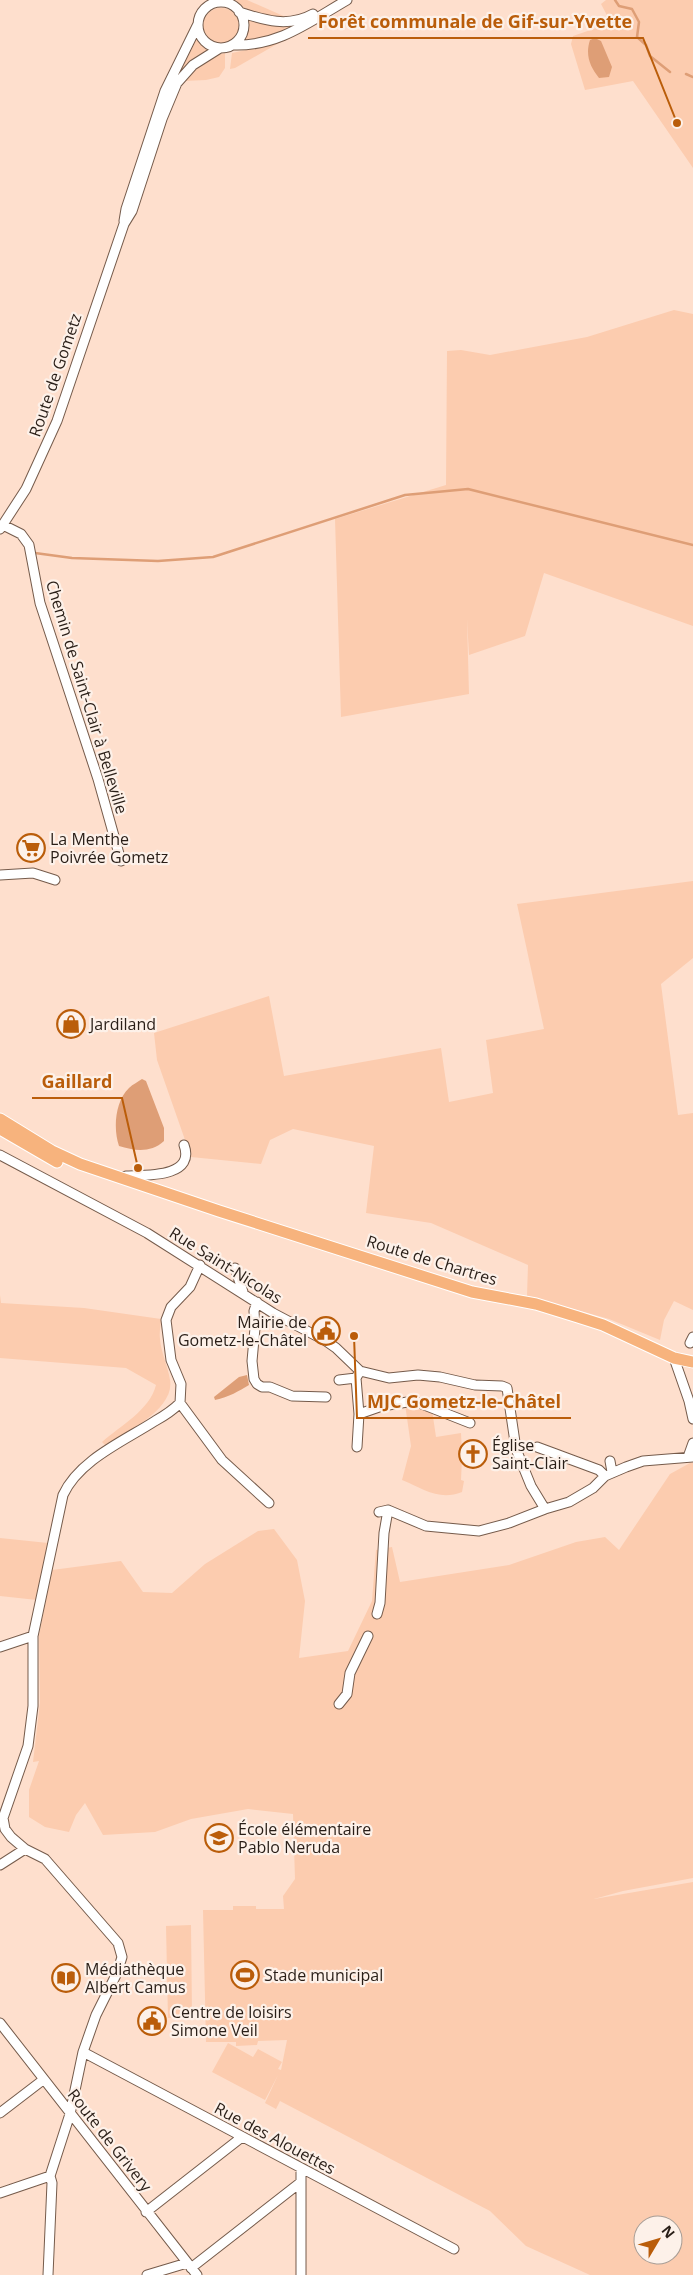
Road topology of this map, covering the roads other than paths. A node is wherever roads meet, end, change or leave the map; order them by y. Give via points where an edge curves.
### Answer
1 (202, 0) edge
2 (337, 0) edge
3 (347, 0) edge
4 (233, 6) edge
5 (202, 12) junction
6 (198, 24) junction
7 (232, 45) junction
8 (220, 48) junction
9 (124, 224) junction
10 (1, 527) edge
11 (121, 861) dead end
12 (0, 875) edge
13 (55, 880) dead end
14 (0, 1119) edge
15 (0, 1129) edge
16 (184, 1144) dead end
17 (0, 1155) edge
18 (121, 1180) junction
19 (200, 1265) junction
20 (235, 1268) dead end
21 (243, 1292) junction
22 (257, 1302) junction
23 (674, 1358) junction
24 (692, 1363) edge
25 (358, 1375) junction
26 (338, 1380) dead end
27 (326, 1397) dead end
28 (180, 1403) junction
29 (359, 1414) junction
30 (693, 1420) edge
31 (470, 1423) dead end
32 (693, 1443) edge
33 (357, 1447) dead end
34 (537, 1447) dead end
35 (690, 1457) edge
36 (610, 1461) dead end
37 (608, 1474) junction
38 (269, 1503) dead end
39 (545, 1509) junction
40 (377, 1614) dead end
41 (33, 1636) junction
42 (368, 1636) dead end
43 (0, 1648) edge
44 (339, 1704) dead end
45 (25, 1848) junction
46 (0, 1865) edge
47 (0, 2023) edge
48 (83, 2052) junction
49 (43, 2080) junction
50 (0, 2113) edge
51 (70, 2114) junction
52 (242, 2137) junction
53 (301, 2168) junction
54 (50, 2176) junction
55 (301, 2182) junction
56 (0, 2192) edge
57 (146, 2212) junction
58 (454, 2248) dead end
59 (192, 2269) edge
60 (48, 2275) edge
61 (147, 2275) edge
62 (301, 2275) edge

1 - 5 street
2 - 4 street via 308,17 291,22 269,21
3 - 7 street via 279,39 262,44
4 - 5 street via 219,2
4 - 7 street via 244,24
5 - 6 street
6 - 8 street via 202,38
6 - 9 street, Route de Gometz via 165,91 126,209
7 - 8 street
8 - 9 street, Route de Gometz via 193,65 177,83 132,211
9 - 10 street, Route de Gometz via 57,421 26,489
10 - 11 street, Chemin de Saint-Clair à Belleville via 22,534 29,545 40,603 98,779
12 - 13 street via 33,873
14 - 18 main road, Route de Chartres via 60,1156
15 - 18 main road, Route de Chartres via 61,1164
16 - 18 street via 186,1157 169,1173
17 - 19 street, Rue Saint-Nicolas
18 - 23 main road, Route de Chartres via 472,1292 536,1304 578,1317
19 - 21 street, Rue Saint-Nicolas
19 - 28 street via 190,1288 171,1306 166,1320 169,1354 181,1384
20 - 21 street
21 - 22 street, Rue Saint-Nicolas
22 - 25 street, Rue Saint-Nicolas via 331,1344
22 - 27 street via 252,1361 254,1379 262,1387 292,1396
23 - 24 main road, Route de Chartres
23 - 30 street
25 - 26 street
25 - 29 street
25 - 39 street, Rue Saint-Nicolas via 389,1378 418,1375 507,1388 516,1449 530,1486
28 - 38 street via 222,1460
28 - 41 street via 96,1459 67,1486 59,1508
29 - 31 street via 414,1401
29 - 33 street
32 - 35 street
34 - 37 street
35 - 37 street via 643,1461
36 - 37 street
37 - 39 street via 593,1488 569,1502
39 - 40 street via 479,1531 426,1526 383,1511
41 - 43 street
41 - 45 street via 33,1706 28,1746 3,1818 5,1829
42 - 44 street via 350,1673 347,1694
45 - 46 street
45 - 48 street via 45,1859 118,1943 122,1957
47 - 49 street, Route de Grivery
48 - 51 street
48 - 52 street, Rue des Alouettes
49 - 50 street
49 - 51 street, Route de Grivery
51 - 54 street
51 - 57 street, Route de Grivery
52 - 53 street, Rue des Alouettes
52 - 57 street
53 - 55 street
53 - 58 street, Rue des Alouettes
54 - 56 street
54 - 60 street
55 - 59 street
55 - 62 street
57 - 59 street, Route de Grivery
59 - 61 street

